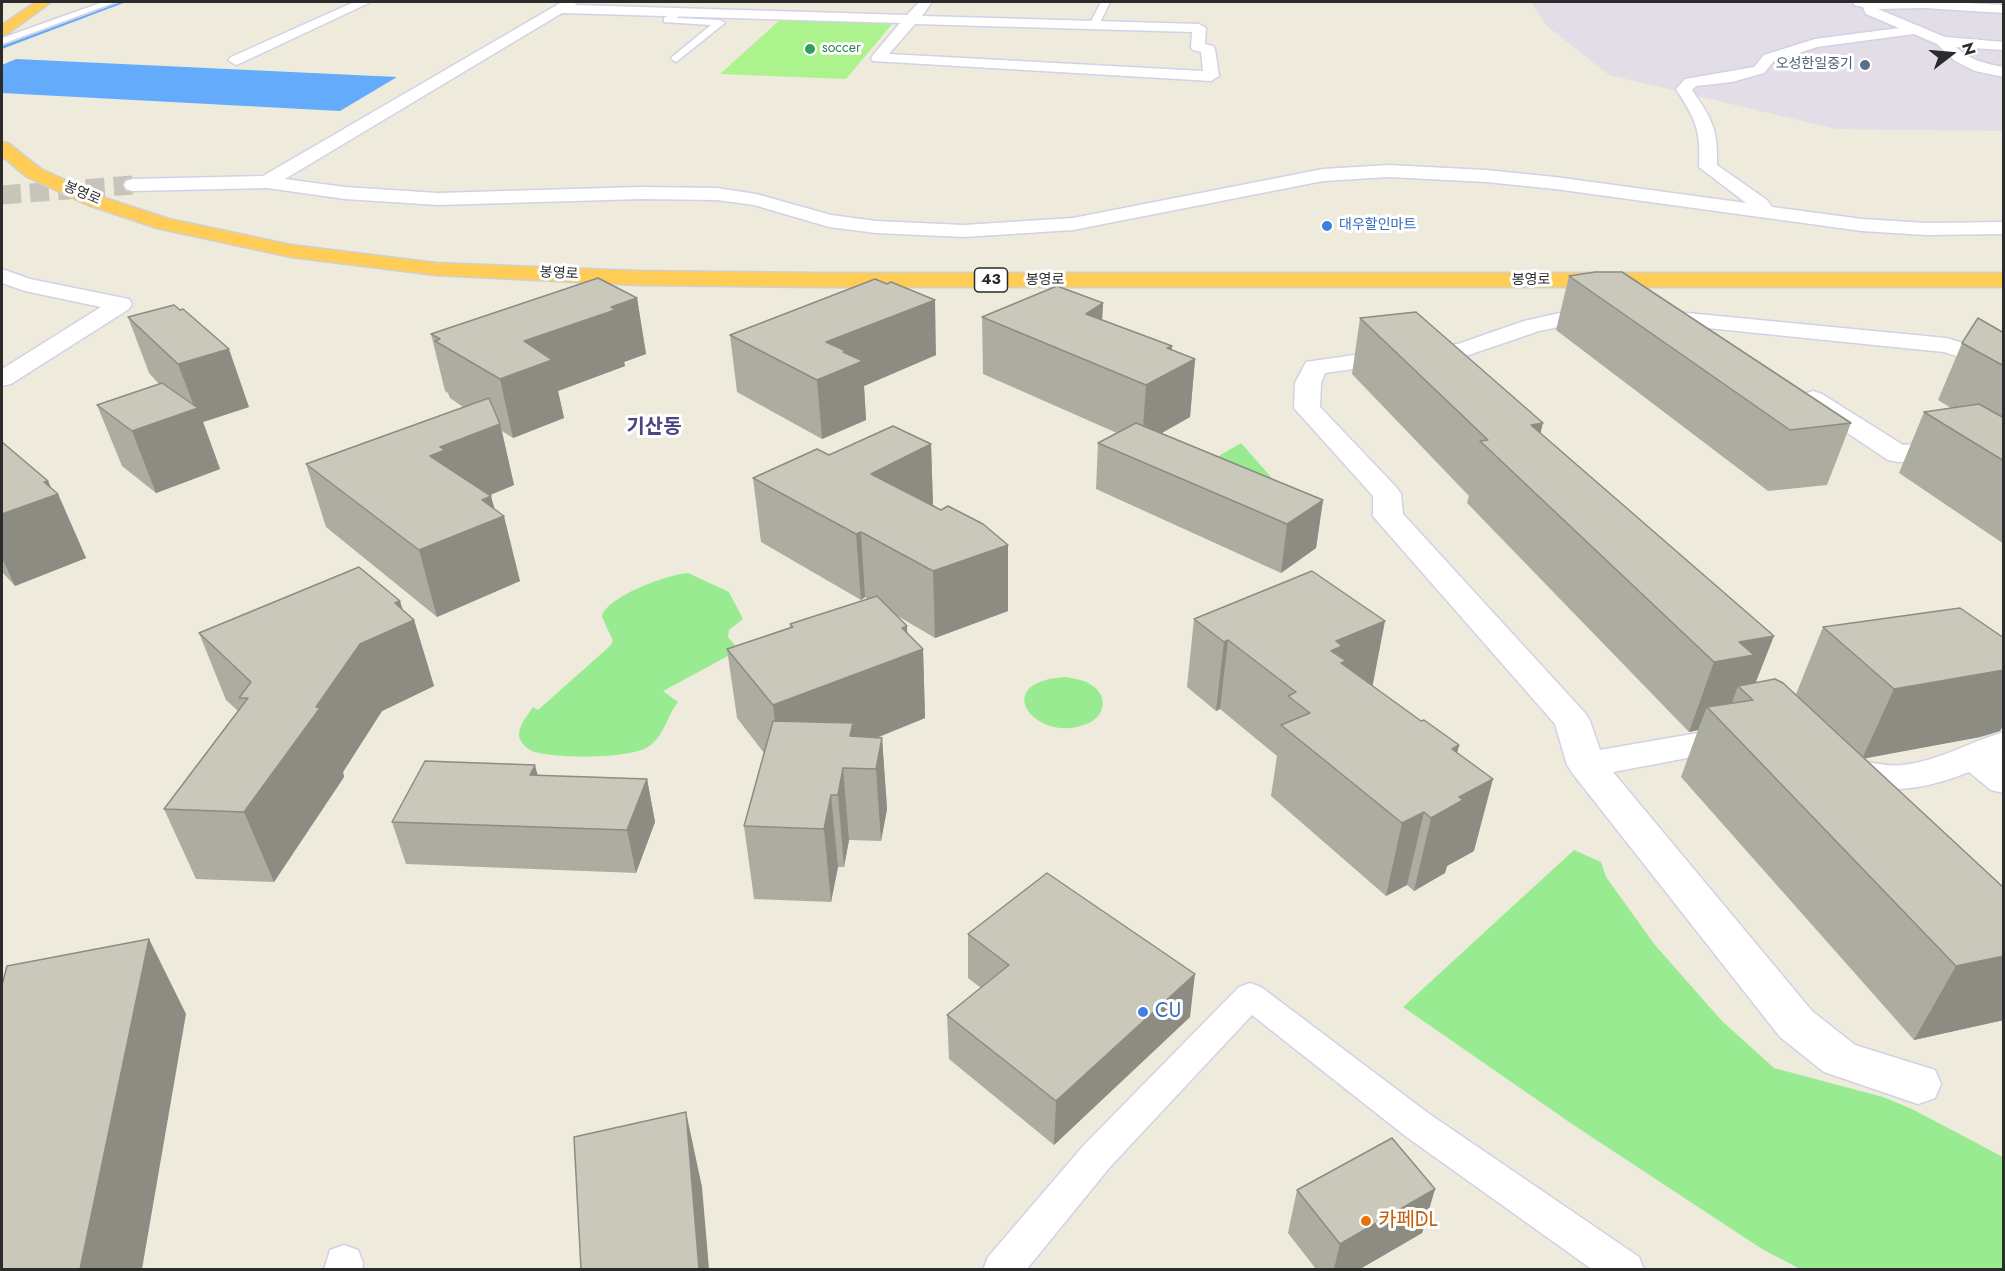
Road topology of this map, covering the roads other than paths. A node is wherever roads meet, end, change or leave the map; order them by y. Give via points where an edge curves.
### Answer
1 (19, 2) edge
2 (44, 2) edge
3 (111, 2) edge
4 (364, 2) edge
5 (926, 2) edge
6 (1105, 2) edge
7 (1864, 3) edge
8 (87, 5) edge
9 (565, 5) edge
10 (60, 8) dead end
11 (2004, 9) edge
12 (1131, 10) dead end
13 (677, 13) junction
14 (911, 20) junction
15 (2, 24) edge
16 (1094, 25) junction
17 (1125, 26) junction
18 (1916, 30) junction
19 (2, 31) edge
20 (2, 41) edge
21 (1942, 41) junction
22 (2004, 46) edge
23 (676, 59) dead end
24 (236, 60) dead end
25 (2004, 72) edge
26 (2, 147) edge
27 (267, 182) junction
28 (133, 185) tunnel mouth
29 (1765, 212) junction
30 (2004, 228) edge
31 (2004, 261) edge
32 (2, 276) edge
33 (1896, 280) junction
34 (2004, 280) edge
35 (1850, 281) junction
36 (2004, 293) edge
37 (1656, 317) junction
38 (1740, 352) edge
39 (2004, 365) edge
40 (2, 379) edge
41 (1788, 383) edge
42 (2004, 458) edge
43 (1771, 744) edge
44 (1988, 750) edge
45 (1812, 760) edge
46 (1586, 765) junction
47 (2004, 782) edge
48 (1918, 1084) dead end
49 (1002, 1269) edge
50 (1625, 1269) edge

1 - 15 highway
2 - 19 highway
3 - 8 lane
4 - 24 street
5 - 14 street
6 - 16 lane
7 - 11 street
7 - 18 street via 1871,11
8 - 10 lane
8 - 20 lane
9 - 13 street
9 - 27 street
12 - 17 street
13 - 14 street
13 - 23 lane via 668,21 720,23
14 - 16 street
14 - 17 street via 878,58 1211,76 1208,49 1198,47 1199,28
16 - 17 street
18 - 21 street
18 - 29 street via 1815,43 1769,58 1759,70 1686,86 1684,89 1703,118 1709,143 1708,167 1760,204
21 - 22 street
21 - 25 street via 1960,58 1980,68
26 - 35 highway, 봉영로 / 43 via 34,173 95,201 164,224 291,252 436,269 638,278 817,280
27 - 28 street
27 - 29 street via 345,193 438,199 717,194 756,200 829,221 918,230 1073,224 1323,175 1389,171 1555,183
29 - 30 street via 1905,228
31 - 35 highway
32 - 40 street via 121,304
33 - 34 highway, 봉영로 / 43
33 - 35 highway, 봉영로 / 43
33 - 36 highway
37 - 38 street via 1686,323
37 - 39 street via 1946,345
37 - 46 street via 1573,317 1532,326 1460,351 1315,367 1308,383 1306,408 1387,494 1388,516 1572,721
41 - 42 street via 1898,454 1934,448 1980,451
43 - 46 street via 1751,735
44 - 45 street via 1945,769 1900,778 1832,769
44 - 47 street
46 - 48 street via 1796,1024 1840,1059
49 - 50 lane via 1097,1155 1250,996 1416,1124

